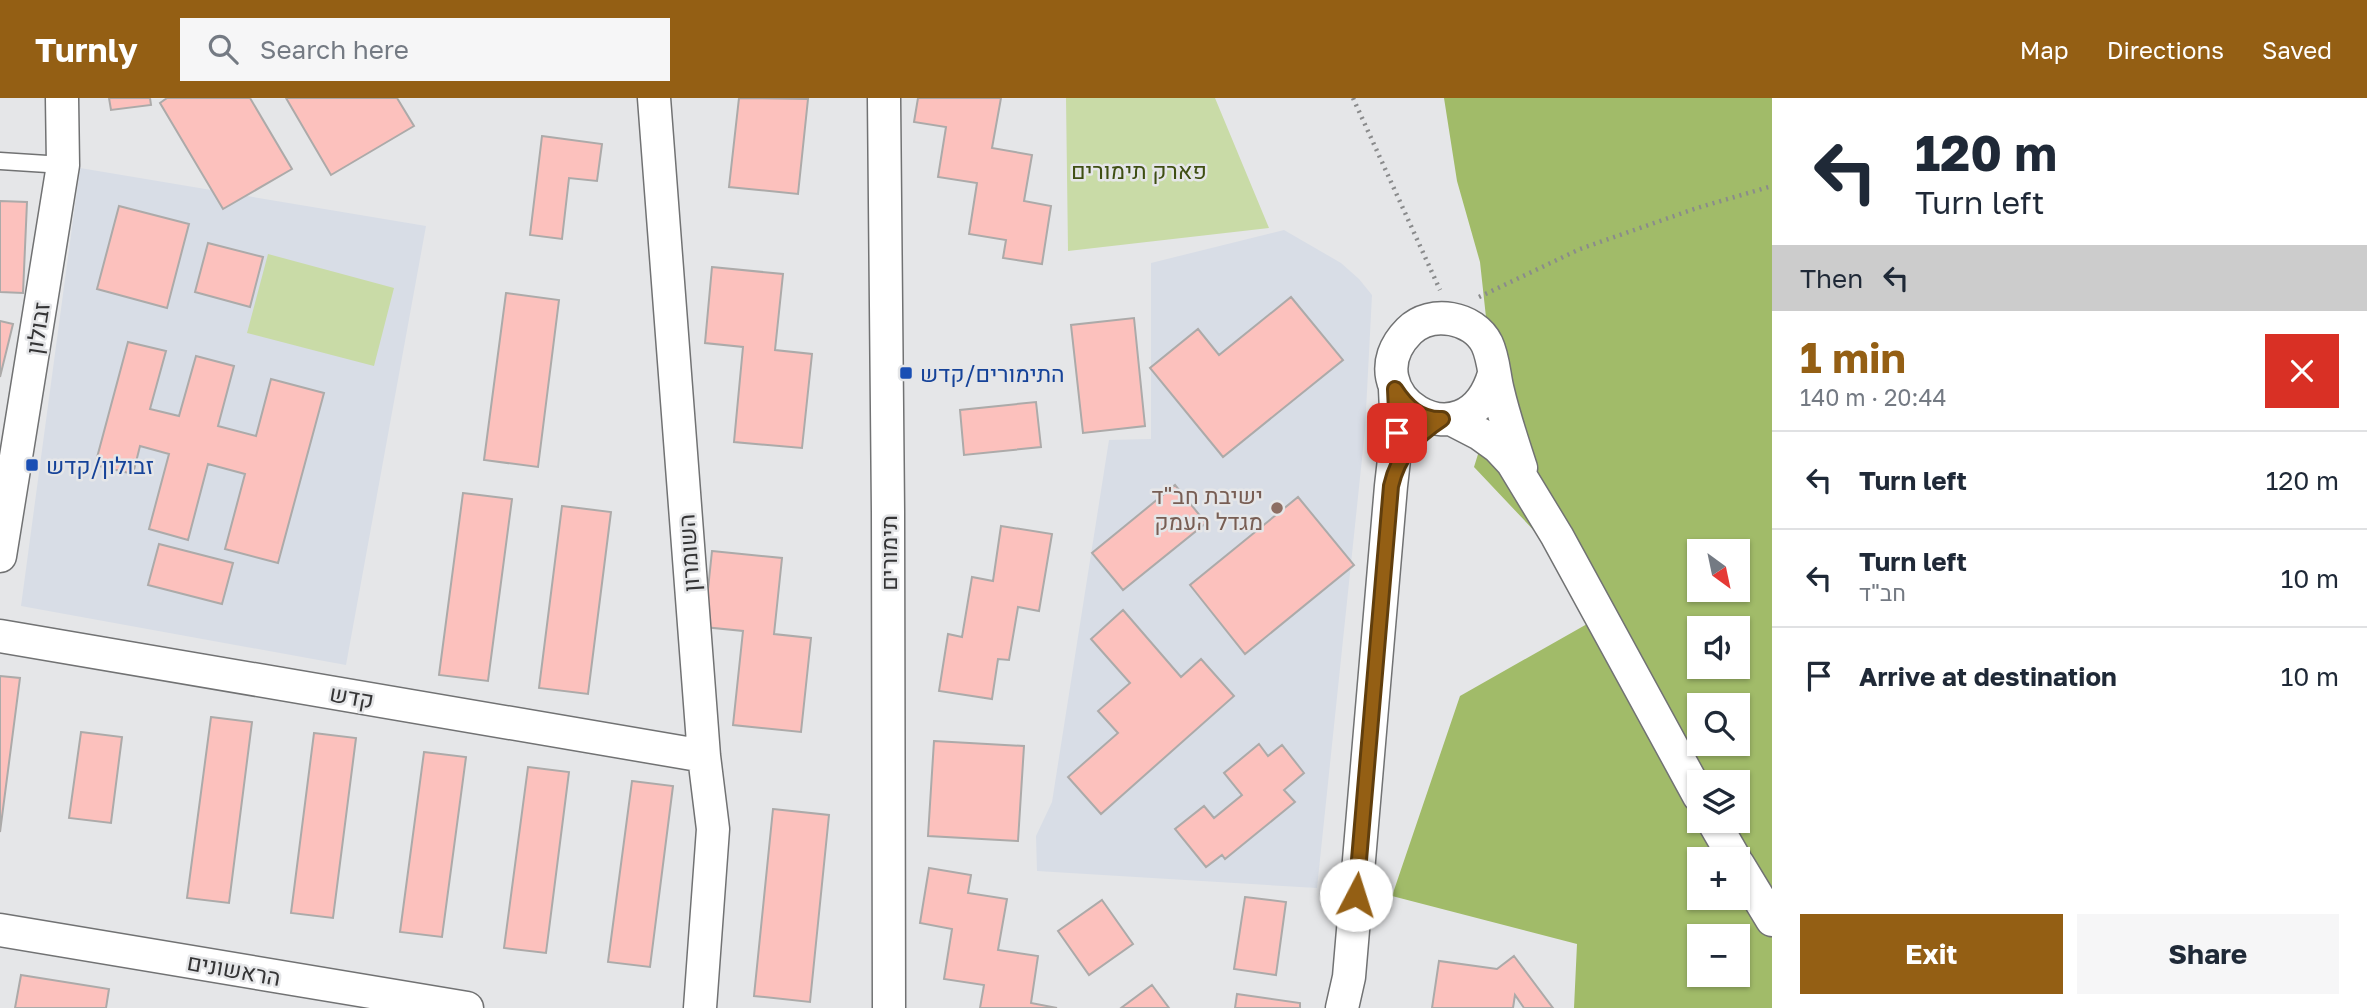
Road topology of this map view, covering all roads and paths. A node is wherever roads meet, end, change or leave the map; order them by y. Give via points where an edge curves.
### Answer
1 (62, 98) edge
2 (653, 98) edge
3 (884, 98) edge
4 (1353, 98) edge
5 (0, 161) edge
6 (63, 165) junction
7 (1772, 186) edge
8 (1443, 298) dead end
9 (1474, 300) dead end
10 (1494, 374) junction
11 (1395, 389) junction
12 (1446, 419) junction
13 (1394, 472) junction
14 (1527, 484) junction
15 (0, 556) edge
16 (0, 636) edge
17 (704, 756) junction
18 (1687, 774) edge
19 (1750, 884) edge
20 (1772, 920) edge
21 (0, 930) edge
22 (467, 1008) edge
23 (700, 1008) edge
24 (889, 1008) edge
25 (1342, 1008) edge

1 - 6 street, זבולון
2 - 17 street, השומרון
3 - 24 street, תימורים
4 - 8 path
5 - 6 lane
6 - 15 street, זבולון
7 - 9 path via 1580,249
10 - 11 street via 1486,342 1475,330 1461,321 1428,320 1401,340 1391,372
10 - 12 street via 1480,404 1467,414
10 - 14 street
11 - 12 street via 1418,414
11 - 13 street
12 - 13 street via 1420,434
12 - 14 street via 1467,426 1498,447
13 - 25 street via 1349,977
14 - 18 street
16 - 17 street, קדש
17 - 23 street, השומרון via 713,829
19 - 20 street
21 - 22 street, הראשונים

